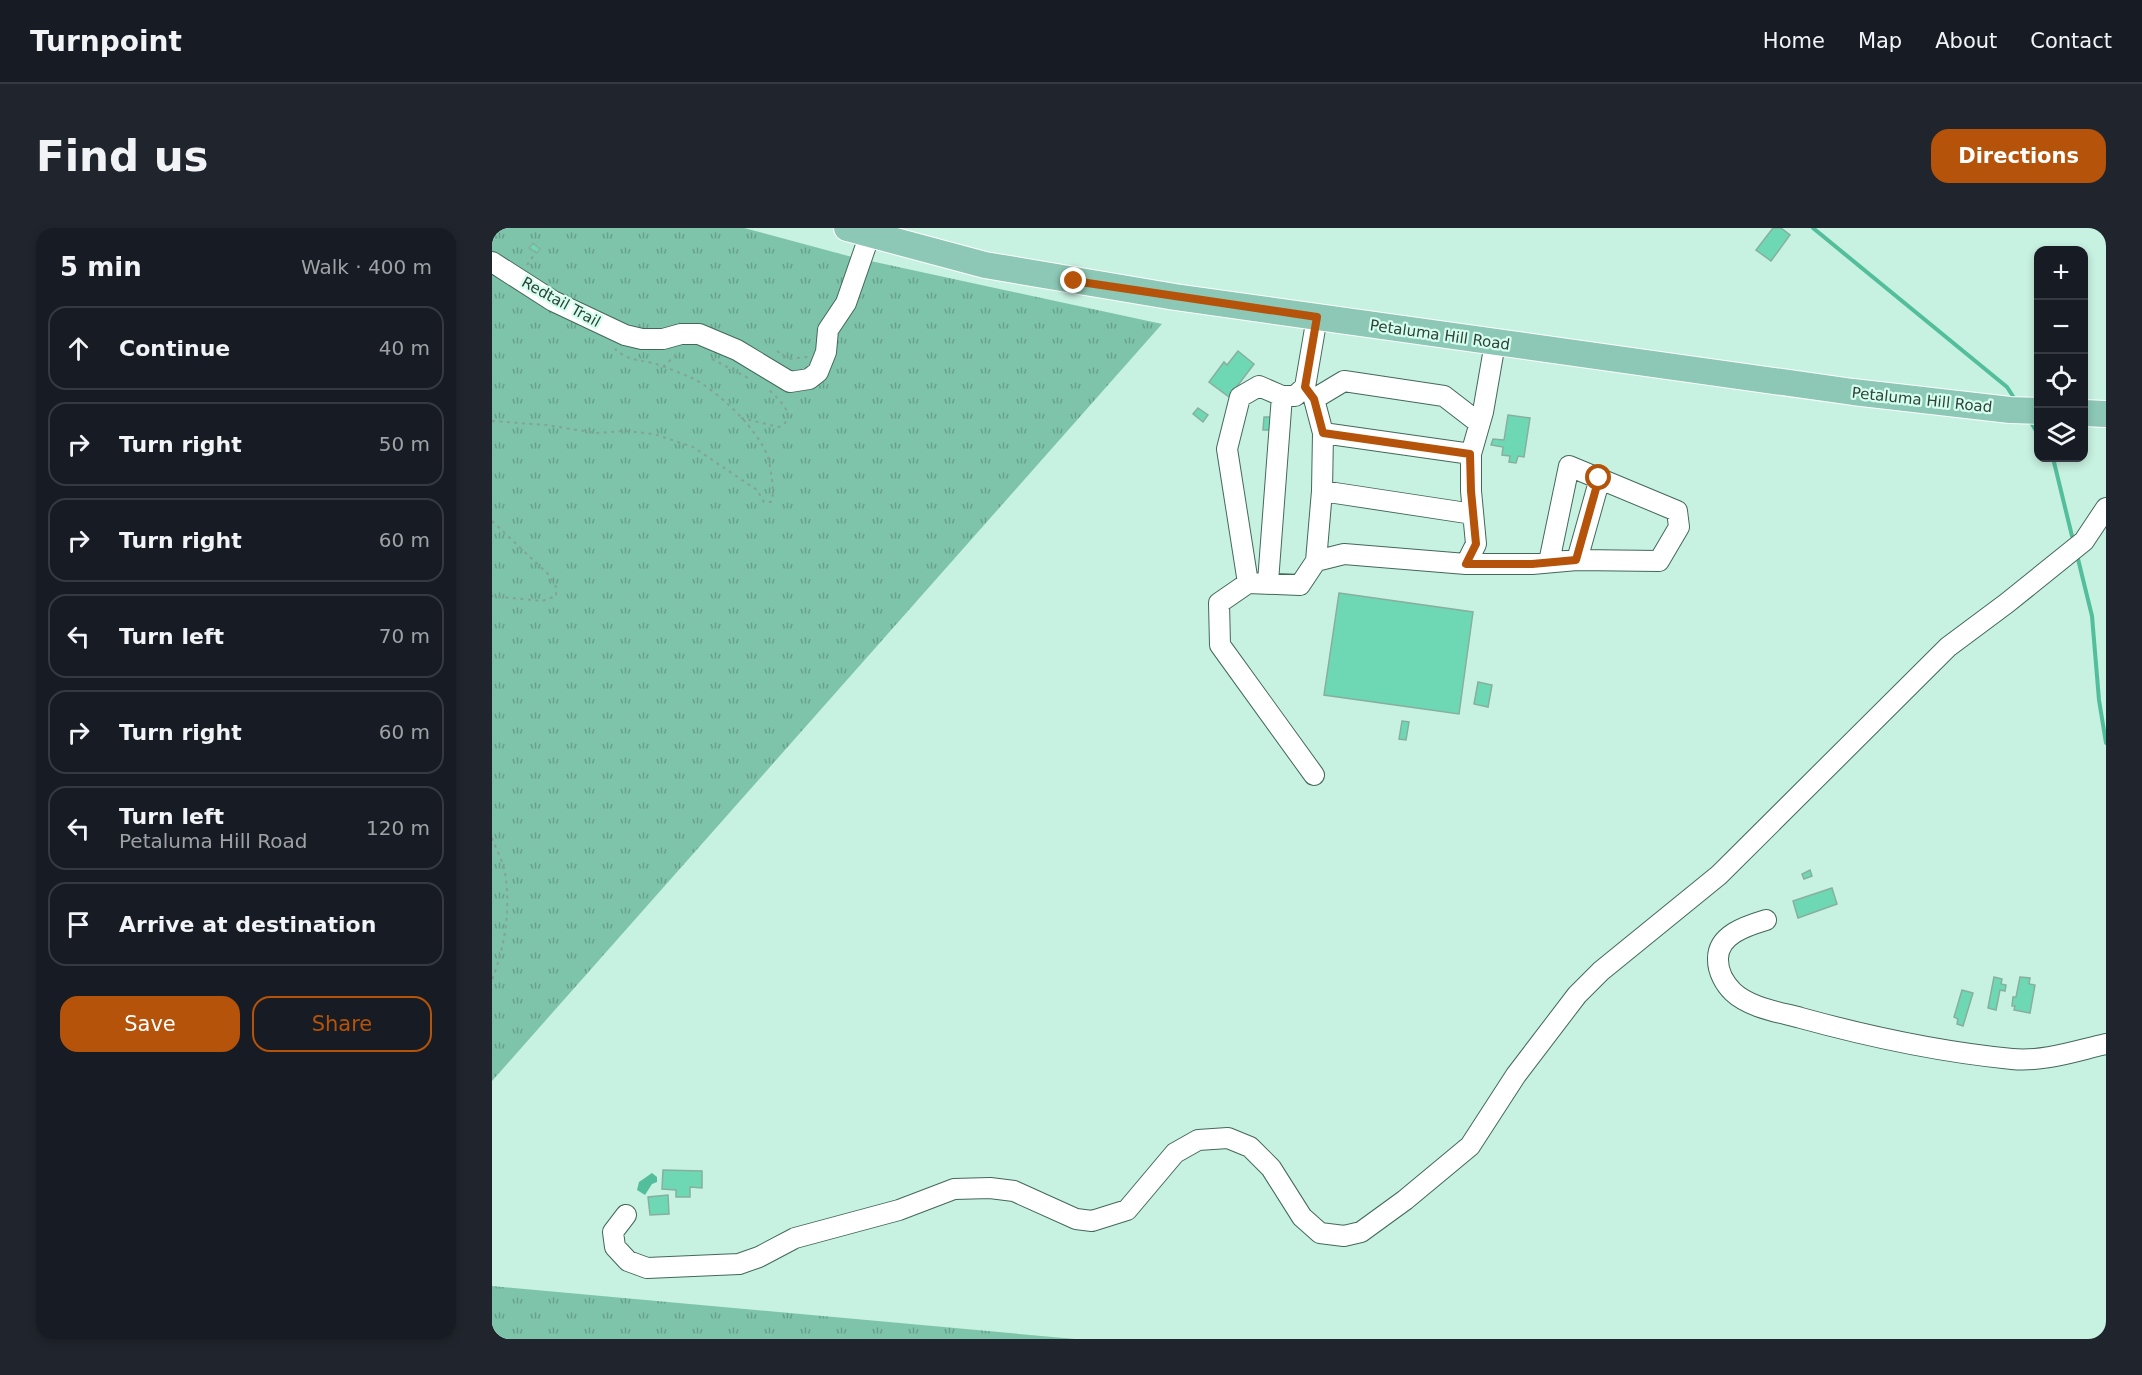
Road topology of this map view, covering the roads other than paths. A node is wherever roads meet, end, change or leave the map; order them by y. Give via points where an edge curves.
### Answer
1 (859, 230) edge
2 (900, 235) edge
3 (492, 262) edge
4 (1317, 317) junction
5 (1495, 343) junction
6 (1310, 393) junction
7 (1282, 396) junction
8 (2028, 410) edge
9 (2088, 413) edge
10 (2106, 414) edge
11 (1479, 423) junction
12 (1323, 433) junction
13 (1470, 454) junction
14 (1599, 478) junction
15 (1322, 491) junction
16 (2106, 508) edge
17 (1473, 514) junction
18 (1576, 560) junction
19 (1316, 561) junction
20 (1550, 562) junction
21 (1466, 564) junction
22 (1268, 582) junction
23 (1248, 583) junction
24 (1314, 775) dead end
25 (1766, 920) dead end
26 (2106, 1044) edge
27 (626, 1215) dead end

1 - 2 main road, Petaluma Hill Road
1 - 3 lane via 846,303 828,330 818,372 809,379 790,382 737,350 699,334 663,339 625,335 553,301
2 - 4 main road, Petaluma Hill Road via 985,265
4 - 5 main road, Petaluma Hill Road
4 - 6 lane
5 - 8 main road, Petaluma Hill Road via 1853,392
5 - 11 lane
6 - 7 lane
6 - 11 lane via 1344,381 1444,396
6 - 12 lane
7 - 22 lane
7 - 23 lane via 1259,386 1240,397 1227,449
9 - 10 main road
11 - 13 lane
12 - 13 lane
12 - 15 lane
13 - 17 lane
14 - 18 lane
14 - 18 lane via 1677,511 1679,527 1659,561
14 - 20 lane via 1569,466
15 - 17 lane
15 - 19 lane
16 - 27 lane via 2084,541 1948,647 1719,876 1601,971 1577,995 1516,1076 1470,1146 1361,1232 1344,1236 1320,1233 1302,1217 1270,1168 1250,1147 1228,1138 1198,1140 1175,1153 1127,1210 1092,1221 1076,1219 1014,1191 954,1190 899,1210 795,1238 739,1264 647,1268 628,1261 615,1247 613,1232
17 - 21 lane via 1476,544
18 - 20 lane
19 - 21 lane via 1344,554
19 - 22 lane via 1300,585
20 - 21 lane
22 - 23 lane
23 - 24 lane via 1219,603 1220,645
25 - 26 lane via 1739,929 1722,943 1717,958 1719,973 1733,993 1758,1007 1929,1048 2014,1059 2051,1058

